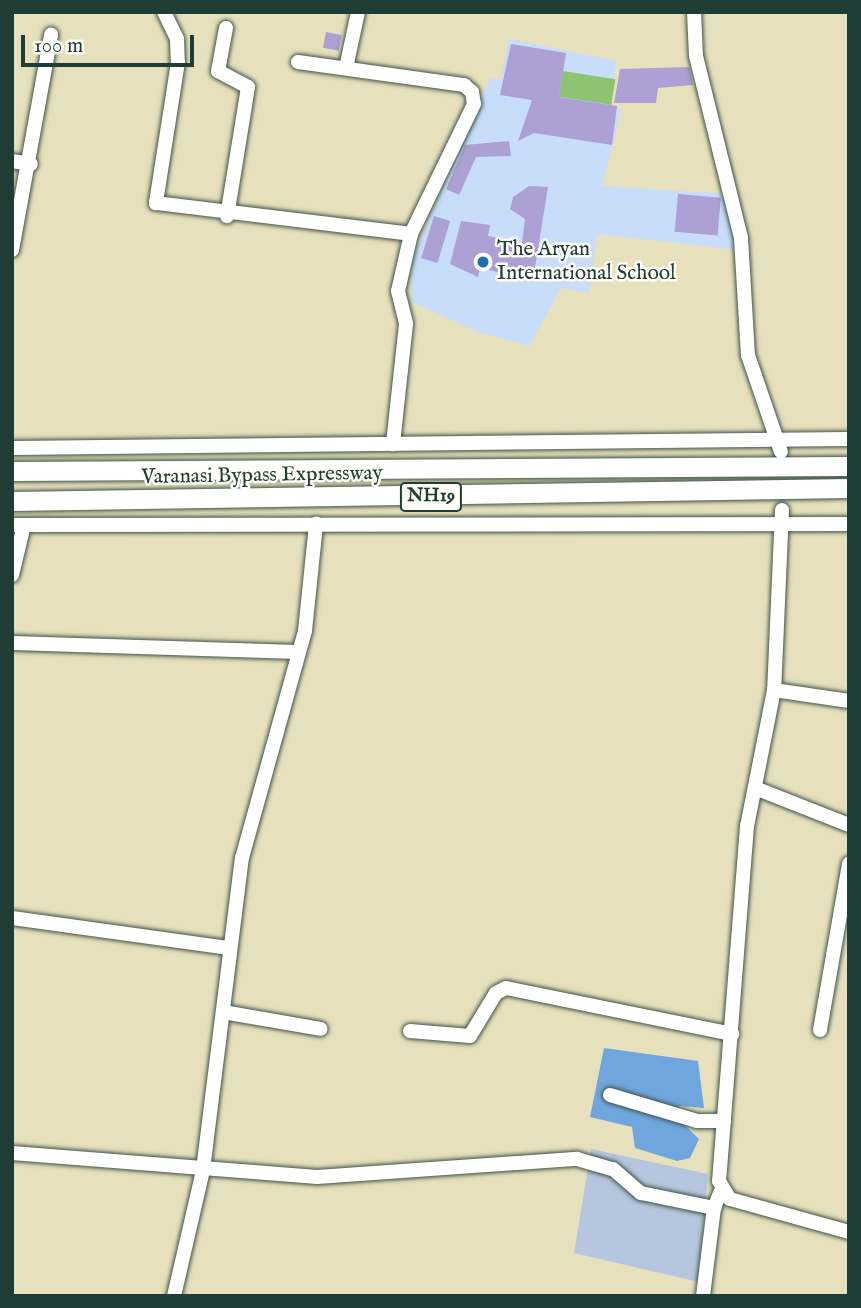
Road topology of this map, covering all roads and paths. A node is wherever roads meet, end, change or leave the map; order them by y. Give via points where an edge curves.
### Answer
1 (164, 12) edge
2 (358, 12) edge
3 (694, 12) edge
4 (226, 28) dead end
5 (51, 34) dead end
6 (298, 62) dead end
7 (346, 68) junction
8 (12, 161) edge
9 (31, 164) junction
10 (227, 216) junction
11 (411, 234) junction
12 (12, 250) edge
13 (849, 439) edge
14 (393, 444) junction
15 (779, 445) junction
16 (12, 448) edge
17 (849, 466) edge
18 (12, 471) edge
19 (849, 488) edge
20 (12, 501) edge
21 (782, 510) dead end
22 (316, 524) junction
23 (849, 524) edge
24 (18, 525) edge
25 (782, 525) junction
26 (12, 575) edge
27 (12, 643) edge
28 (299, 652) junction
29 (774, 690) junction
30 (849, 701) edge
31 (755, 788) junction
32 (849, 825) edge
33 (849, 864) edge
34 (12, 918) edge
35 (228, 948) junction
36 (223, 1012) junction
37 (321, 1029) dead end
38 (820, 1030) dead end
39 (410, 1031) dead end
40 (732, 1034) junction
41 (610, 1095) dead end
42 (724, 1121) junction
43 (12, 1153) edge
44 (203, 1170) junction
45 (721, 1191) junction
46 (714, 1208) junction
47 (849, 1232) edge
48 (174, 1296) edge
49 (703, 1296) edge

1 - 10 street via 177,39 178,62 154,199 170,209
2 - 7 street
3 - 15 street via 696,56 741,238 748,355
4 - 10 street via 218,71 248,87
5 - 9 street
6 - 7 street
7 - 11 street via 464,85 472,92 474,104
8 - 9 street
9 - 12 street
10 - 11 street
11 - 14 street via 398,291 406,324
13 - 15 street
14 - 15 street
14 - 16 street
17 - 18 highway, Varanasi Bypass Expressway / NH19
19 - 20 highway, Varanasi Bypass Expressway / NH19
21 - 25 street
22 - 24 street
22 - 25 street
22 - 28 street
23 - 25 street
24 - 26 street
25 - 29 street
27 - 28 street
28 - 35 street via 247,835
29 - 30 street
29 - 31 street
31 - 32 street
31 - 40 street
33 - 38 street
34 - 35 street
35 - 36 street
36 - 37 street
36 - 44 street
39 - 40 street via 470,1036 496,993 506,988
40 - 42 street
41 - 42 street via 697,1121
42 - 45 street
43 - 44 street
44 - 46 street via 317,1177 577,1159 612,1169 641,1193
44 - 48 street
45 - 46 street
45 - 47 street
46 - 49 street

